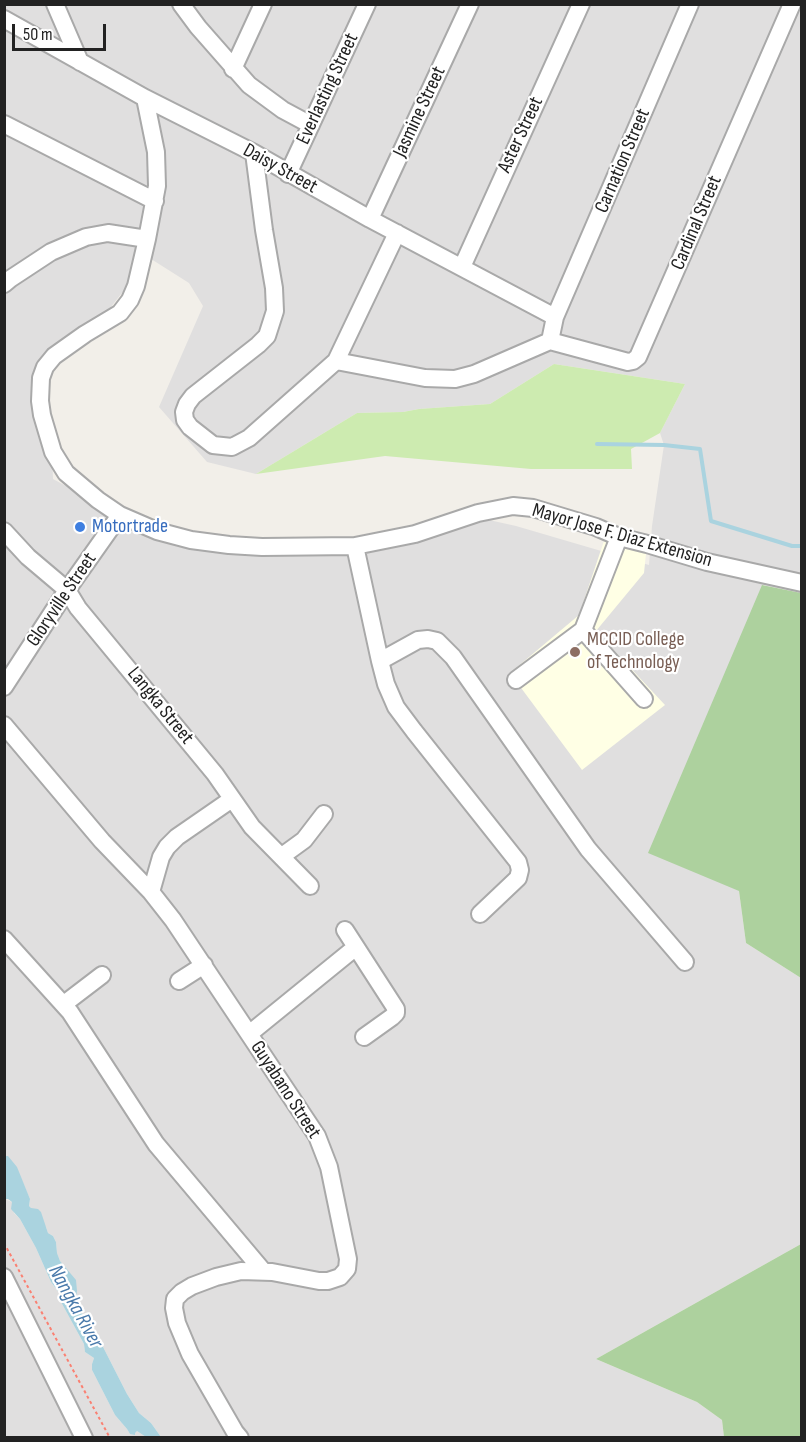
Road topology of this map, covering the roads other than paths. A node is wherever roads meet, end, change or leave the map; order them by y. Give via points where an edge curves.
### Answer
1 (55, 4) edge
2 (181, 4) edge
3 (263, 4) edge
4 (367, 4) edge
5 (470, 4) edge
6 (581, 4) edge
7 (690, 4) edge
8 (792, 4) edge
9 (4, 19) edge
10 (80, 62) junction
11 (233, 69) junction
12 (145, 98) junction
13 (4, 124) edge
14 (311, 125) junction
15 (256, 168) junction
16 (288, 174) junction
17 (155, 201) junction
18 (370, 219) junction
19 (397, 233) junction
20 (147, 239) junction
21 (462, 267) junction
22 (4, 284) edge
23 (555, 317) junction
24 (550, 340) junction
25 (336, 361) junction
26 (120, 515) junction
27 (4, 531) edge
28 (619, 537) junction
29 (355, 546) junction
30 (801, 583) edge
31 (67, 590) junction
32 (583, 630) junction
33 (380, 661) junction
34 (516, 680) dead end
35 (4, 687) edge
36 (644, 699) dead end
37 (4, 725) edge
38 (232, 799) junction
39 (324, 814) dead end
40 (282, 856) junction
41 (310, 886) dead end
42 (151, 892) junction
43 (480, 914) dead end
44 (345, 930) dead end
45 (4, 939) edge
46 (356, 947) junction
47 (685, 962) dead end
48 (204, 965) junction
49 (102, 975) dead end
50 (179, 981) dead end
51 (64, 1004) junction
52 (249, 1034) junction
53 (363, 1037) dead end
54 (263, 1271) junction
55 (4, 1277) edge
56 (84, 1437) edge
57 (240, 1437) edge

1 - 10 street
2 - 11 street
3 - 11 street
4 - 14 street, Everlasting Street
5 - 18 street, Jasmine Street
6 - 21 street, Aster Street
7 - 23 street, Carnation Street
8 - 24 street, Cardinal Street via 638,357 628,362
9 - 10 street, Daisy Street
10 - 12 street, Daisy Street
11 - 14 street via 266,98
12 - 15 street, Daisy Street
12 - 17 street, Mayor Jose F. Diaz Extension via 156,152
13 - 17 street
14 - 16 street, Everlasting Street
15 - 16 street, Daisy Street
15 - 25 street via 275,311 267,336 193,396 184,412 186,420 213,445 232,447 249,438
16 - 18 street, Daisy Street
17 - 20 street, Mayor Jose F. Diaz Extension
18 - 19 street, Daisy Street
19 - 21 street, Daisy Street
19 - 25 street
20 - 22 street via 108,233 86,237 51,252
20 - 26 street, Mayor Jose F. Diaz Extension via 136,286 125,307 54,356 41,378 42,414 53,452 66,473
21 - 23 street, Daisy Street
23 - 24 street, Carnation Street
24 - 25 street via 455,379 425,378
26 - 29 street, Mayor Jose F. Diaz Extension via 191,540 262,547
26 - 31 street, Gloryville Street
27 - 31 street, Langka Street
28 - 29 street, Mayor Jose F. Diaz Extension via 532,508 513,506 415,534
28 - 30 street, Mayor Jose F. Diaz Extension
28 - 32 street
29 - 33 street
31 - 35 street, Gloryville Street
31 - 38 street, Langka Street
32 - 34 street
32 - 36 street
33 - 43 street via 396,707 518,862 518,878
33 - 47 street via 418,640 428,639 436,641 453,657 588,849
37 - 42 street, Guyabano Street via 102,841
38 - 40 street, Langka Street via 252,827
38 - 42 street via 167,847
39 - 40 street via 304,840
40 - 41 street, Langka Street
42 - 48 street, Guyabano Street
44 - 46 street
45 - 51 street
46 - 52 street
46 - 53 street via 396,1009 392,1017
48 - 50 street
48 - 52 street, Guyabano Street
49 - 51 street
51 - 54 street via 156,1144
52 - 54 street, Guyabano Street via 317,1136 329,1167 348,1259 347,1269 340,1277 328,1281
54 - 57 street, Guyabano Street via 216,1277 192,1286 175,1299 177,1323 190,1354
55 - 56 street

